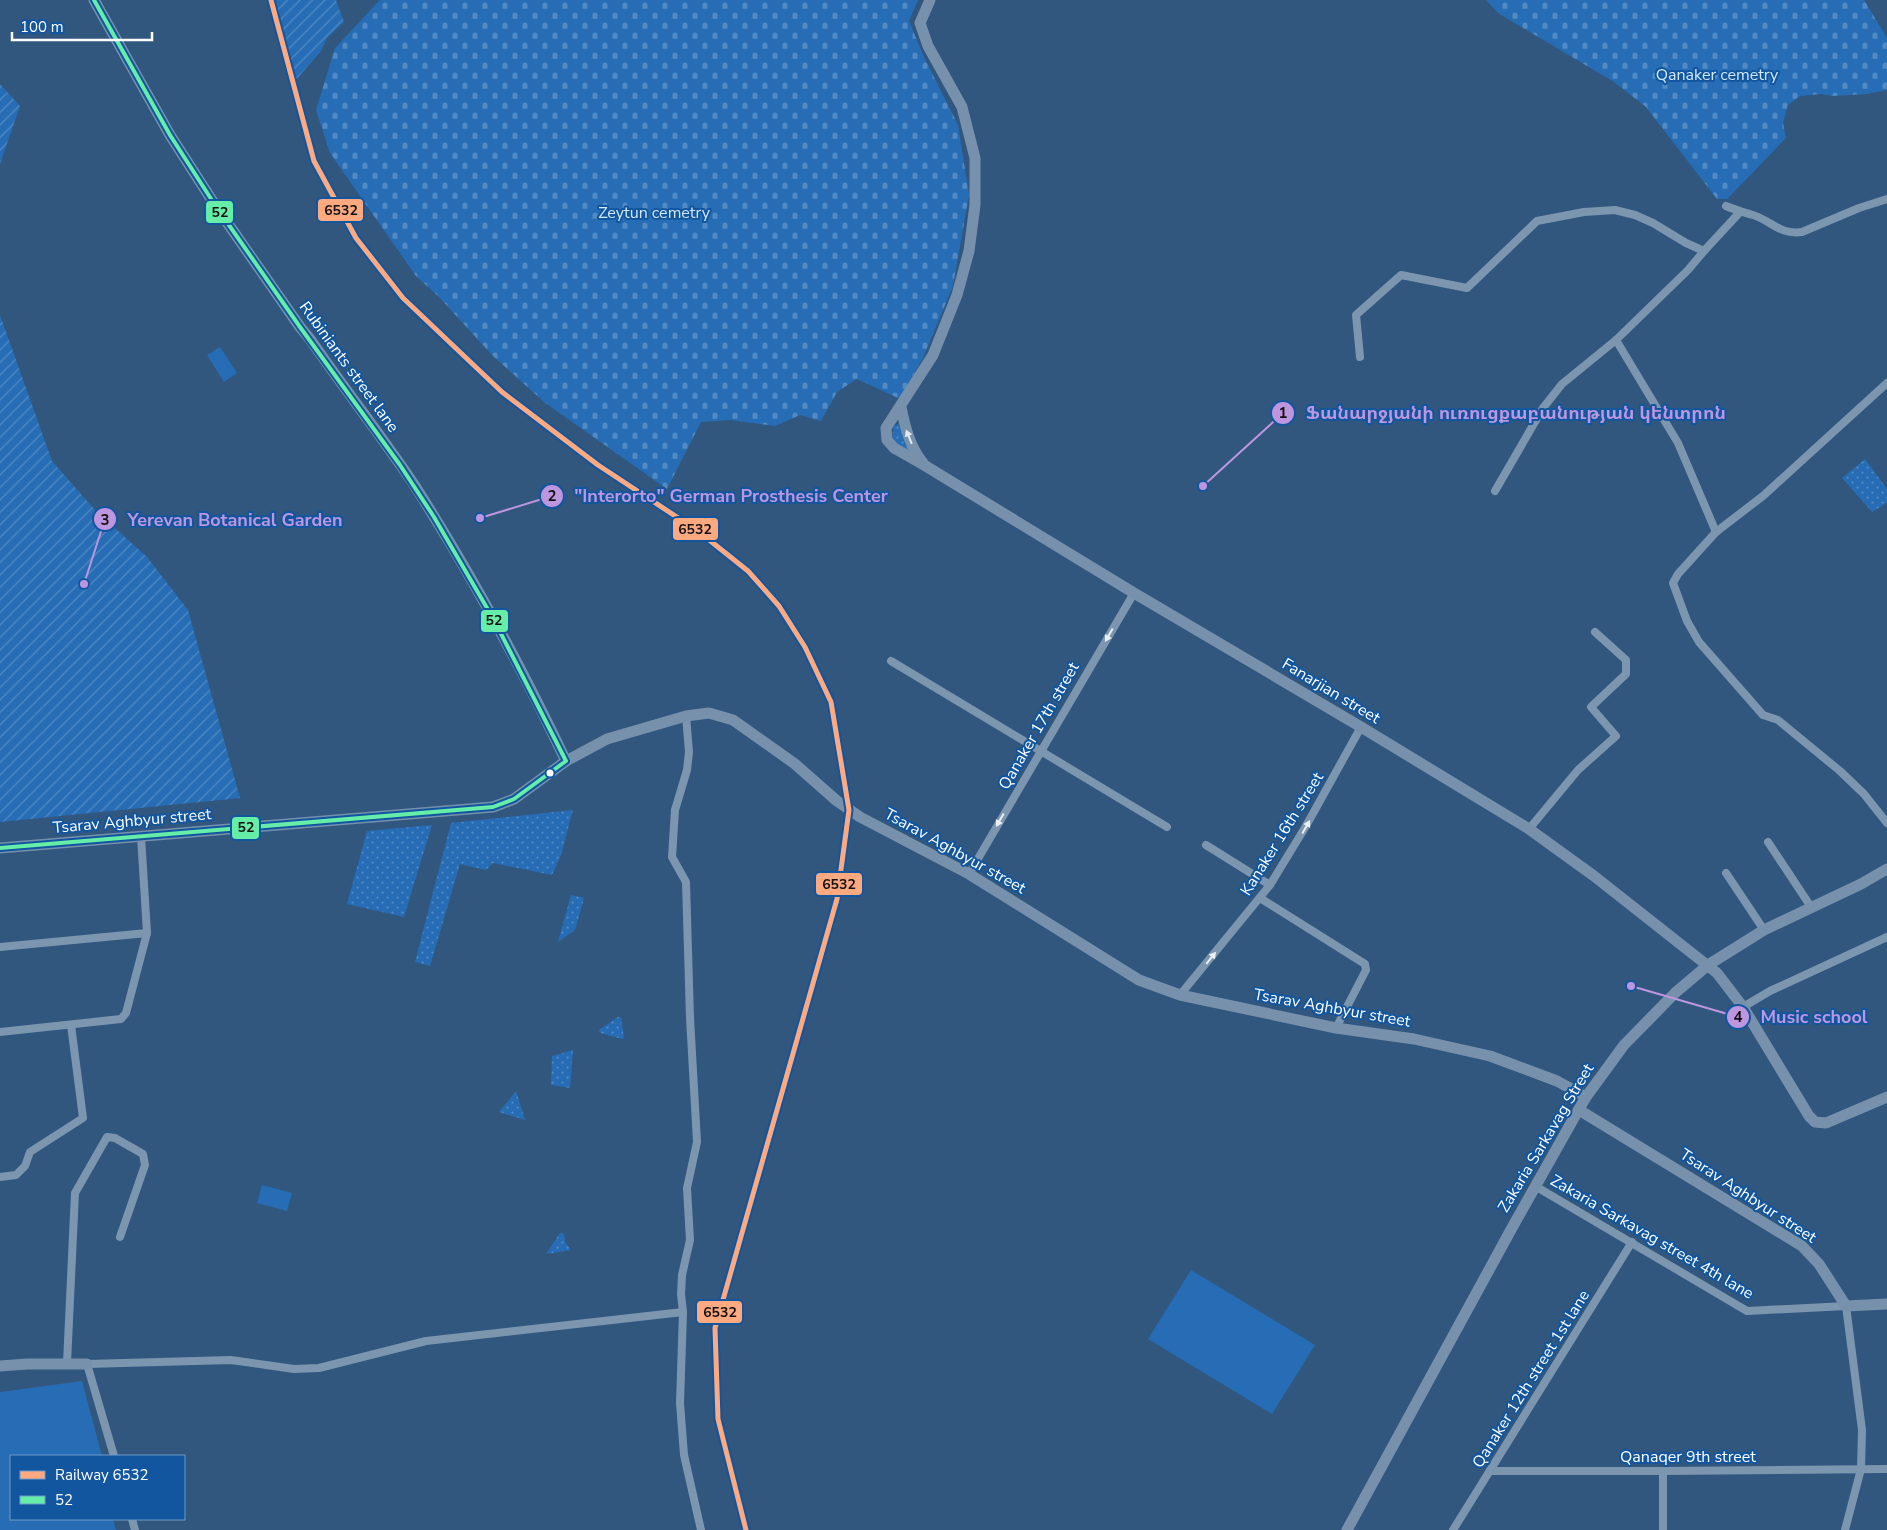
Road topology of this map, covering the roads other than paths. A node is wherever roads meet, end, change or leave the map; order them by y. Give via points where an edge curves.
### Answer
1 (94, 0) edge
2 (930, 0) edge
3 (1887, 198) edge
4 (1726, 206) dead end
5 (1740, 212) junction
6 (1704, 251) junction
7 (1616, 340) junction
8 (1360, 357) dead end
9 (1887, 382) edge
10 (901, 407) junction
11 (924, 465) junction
12 (1495, 491) dead end
13 (1716, 532) junction
14 (1134, 593) junction
15 (1595, 632) dead end
16 (891, 661) dead end
17 (686, 716) junction
18 (1361, 727) junction
19 (1040, 752) junction
20 (566, 761) junction
21 (1887, 823) edge
22 (1167, 827) dead end
23 (1529, 828) junction
24 (141, 836) junction
25 (1768, 842) dead end
26 (1206, 845) dead end
27 (0, 848) edge
28 (1887, 869) edge
29 (1726, 873) dead end
30 (969, 874) junction
31 (1270, 885) junction
32 (1260, 898) junction
33 (1812, 908) junction
34 (1764, 930) junction
35 (148, 933) junction
36 (1887, 937) edge
37 (0, 947) edge
38 (1708, 965) junction
39 (1180, 996) junction
40 (1743, 1006) junction
41 (71, 1025) junction
42 (1336, 1028) junction
43 (0, 1032) edge
44 (1586, 1097) junction
45 (1887, 1097) edge
46 (1579, 1110) junction
47 (0, 1177) edge
48 (1536, 1186) junction
49 (120, 1237) dead end
50 (1632, 1242) junction
51 (1887, 1304) edge
52 (1846, 1306) junction
53 (683, 1312) junction
54 (67, 1364) junction
55 (87, 1364) junction
56 (0, 1366) edge
57 (114, 1455) edge
58 (1861, 1469) junction
59 (1887, 1469) edge
60 (1490, 1471) junction
61 (1663, 1472) junction
62 (701, 1530) edge
63 (1347, 1530) edge
64 (1453, 1530) edge
65 (1663, 1530) edge
66 (1846, 1530) edge

1 - 20 street, Rubiniants street lane via 170,135 215,205 411,480 455,550
2 - 10 street, Fanarjian street via 920,23 928,46 962,107 975,158 975,205 969,251 958,295 933,355
3 - 5 street via 1792,234 1754,215
4 - 5 street
5 - 6 street
6 - 7 street
6 - 8 street via 1654,223 1615,210 1538,221 1467,288 1401,275 1356,315
7 - 12 street via 1557,390 1543,408
7 - 13 street via 1678,443
9 - 13 street via 1763,496
11 -> 10 street, Fanarjian street via 907,433
10 - 11 street, Fanarjian street via 886,428 887,440 894,448
11 - 14 street, Fanarjian street
13 - 21 street via 1674,580 1687,621 1699,642 1763,715 1778,720 1840,771
14 - 18 street, Fanarjian street
14 -> 19 street, Qanaker 17th street
15 - 23 street via 1626,660 1626,674 1591,707 1616,736 1578,770
16 - 19 street
17 - 20 street, Tsarav Aghbyur street via 606,739
17 - 30 street, Tsarav Aghbyur street via 708,713 733,720 795,764 849,810
17 - 53 street via 689,752 675,810 672,857 686,882 697,1142 687,1188 690,1240 682,1274
18 - 23 street, Fanarjian street
31 -> 18 street, Kanaker 16th street
19 - 22 street
19 -> 30 street, Qanaker 17th street
20 - 24 street, Tsarav Aghbyur street via 514,799 493,807
23 - 38 street, Fanarjian street
24 - 27 street, Tsarav Aghbyur street
24 - 35 street
25 - 33 street
26 - 31 street
28 - 33 street, Zakaria Sarkavag Street
29 - 34 street
30 - 39 street, Tsarav Aghbyur street via 1139,980
31 - 32 street, Kanaker 16th street
39 -> 32 street, Kanaker 16th street
32 - 42 street via 1365,964 1366,970
33 - 34 street, Zakaria Sarkavag Street
34 - 38 street, Zakaria Sarkavag Street
35 - 37 street
35 - 41 street via 124,1016 117,1020
36 - 40 street
38 - 40 street
38 - 44 street, Zakaria Sarkavag Street via 1624,1045
39 - 42 street, Tsarav Aghbyur street
40 - 45 street via 1815,1122 1826,1123
41 - 43 street
41 - 47 street via 83,1118 30,1152 25,1166 16,1175
42 - 44 street, Tsarav Aghbyur street via 1414,1039 1490,1056 1557,1081
44 - 46 street, Zakaria Sarkavag Street
46 - 48 street, Zakaria Sarkavag Street
46 - 52 street, Tsarav Aghbyur street via 1802,1246 1819,1264
48 - 50 street, Zakaria Sarkavag street 4th lane
48 - 63 street, Zakaria Sarkavag Street
49 - 54 street via 145,1159 143,1154 115,1138 107,1137 75,1193
50 - 52 street, Zakaria Sarkavag street 4th lane via 1747,1311
50 - 60 street, Qanaker 12th street 1st lane
51 - 52 street
52 - 58 street via 1862,1430
53 - 55 street via 426,1341 319,1368 294,1369 231,1360
53 - 62 street via 680,1404 684,1455
54 - 55 street
54 - 56 street
55 - 57 street
58 - 59 street, Qanaqer 9th street
58 - 61 street, Qanaqer 9th street
58 - 66 street
60 - 61 street, Qanaqer 9th street
60 - 64 street, Qanaker 12th street 1st lane
61 - 65 street

